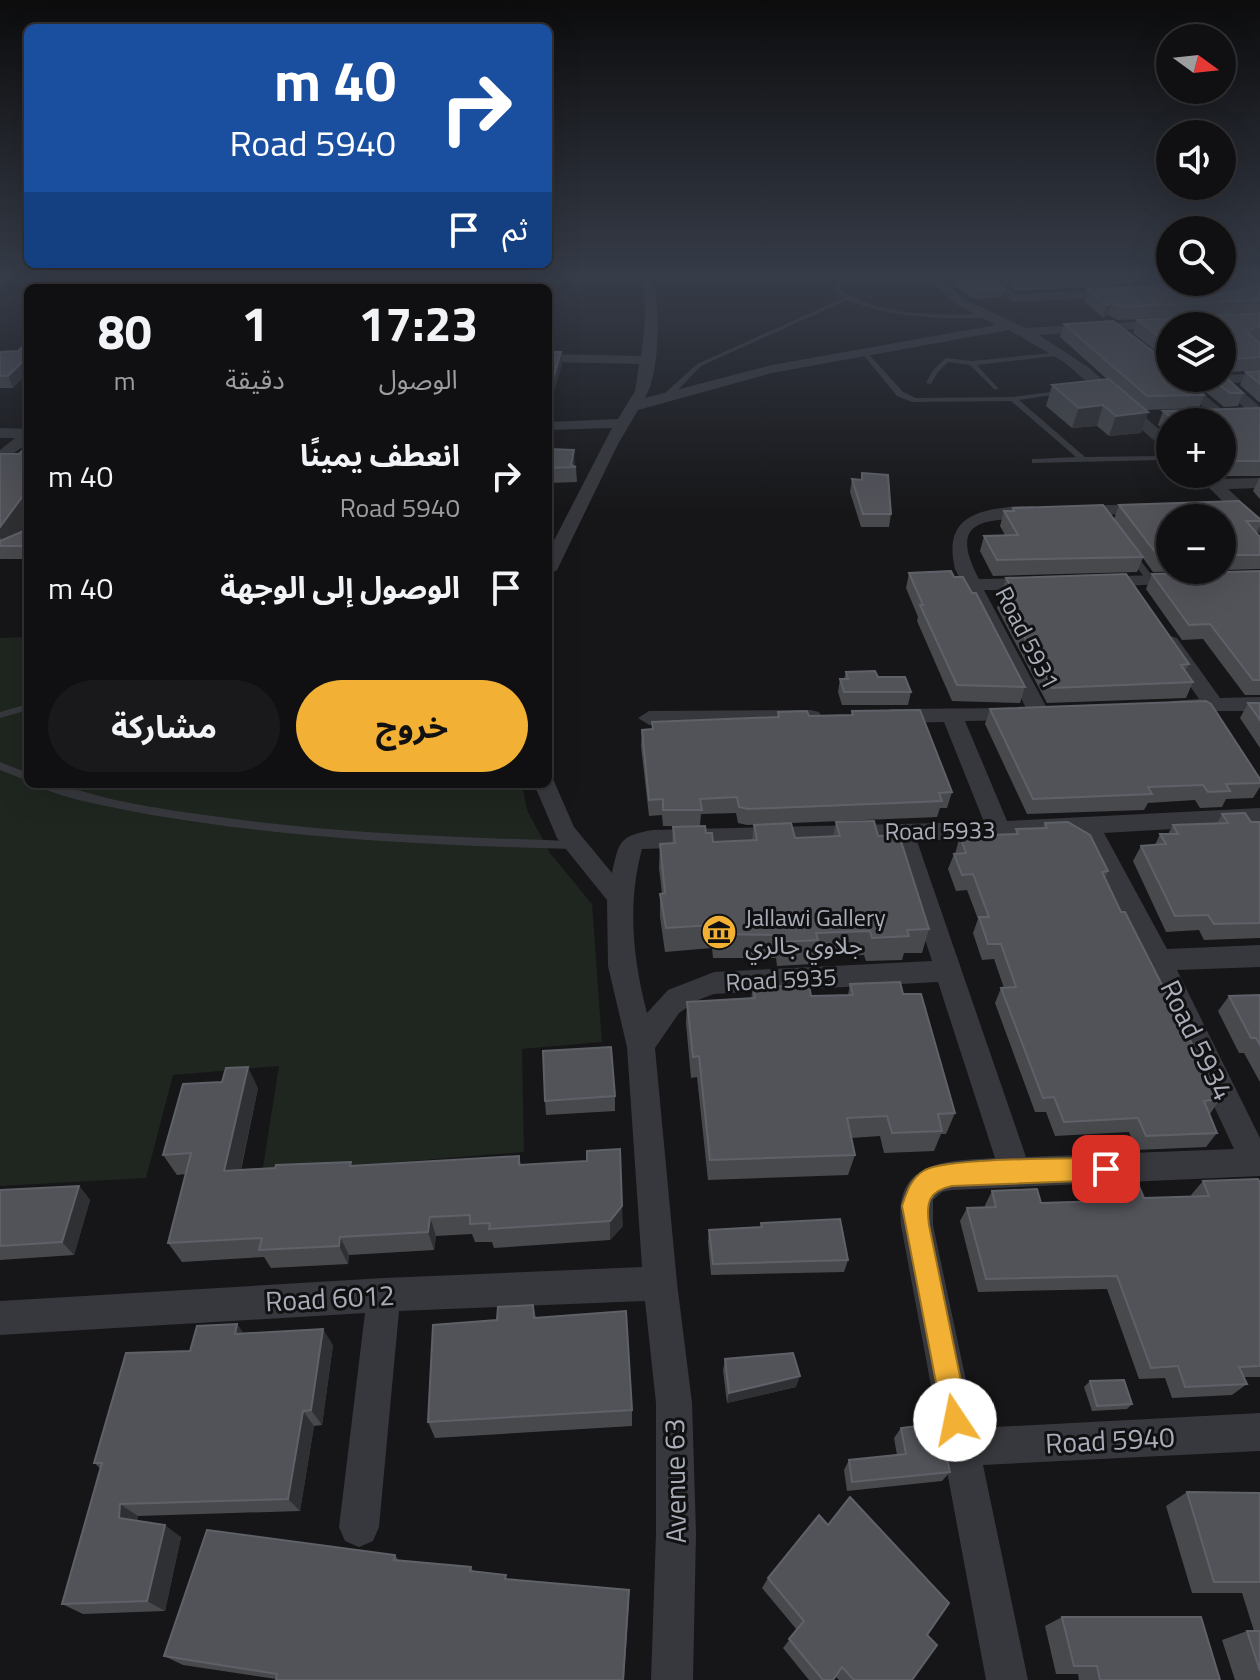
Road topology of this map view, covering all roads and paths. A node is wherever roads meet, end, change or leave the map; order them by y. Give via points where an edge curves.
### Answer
1 (649, 355) edge
2 (720, 355) edge
3 (844, 355) edge
4 (867, 355) edge
5 (1048, 355) edge
6 (1063, 355) edge
7 (552, 358) edge
8 (649, 360) junction
9 (972, 363) junction
10 (1260, 377) edge
11 (929, 383) dead end
12 (995, 388) dead end
13 (1071, 390) edge
14 (1193, 392) edge
15 (668, 395) junction
16 (1013, 399) junction
17 (635, 406) junction
18 (1212, 408) edge
19 (1257, 410) edge
20 (1236, 413) edge
21 (1156, 417) edge
22 (1135, 418) junction
23 (621, 423) junction
24 (552, 426) edge
25 (0, 433) edge
26 (24, 435) edge
27 (24, 440) edge
28 (1156, 442) edge
29 (1156, 453) edge
30 (1083, 459) junction
31 (1035, 461) dead end
32 (5, 463) edge
33 (1236, 481) edge
34 (1260, 483) edge
35 (1219, 488) edge
36 (1236, 507) edge
37 (1240, 507) junction
38 (1156, 509) edge
39 (1260, 528) edge
40 (1125, 545) edge
41 (552, 562) edge
42 (1151, 580) junction
43 (1156, 580) edge
44 (1127, 581) junction
45 (1081, 582) edge
46 (1050, 583) edge
47 (972, 585) junction
48 (1145, 605) edge
49 (1162, 630) edge
50 (1213, 704) junction
51 (1260, 704) edge
52 (1165, 706) edge
53 (24, 708) edge
54 (0, 715) edge
55 (872, 716) edge
56 (952, 716) junction
57 (840, 717) edge
58 (649, 718) dead end
59 (0, 766) edge
60 (24, 775) edge
61 (54, 788) edge
62 (546, 788) edge
63 (1260, 816) edge
64 (1088, 826) junction
65 (999, 830) junction
66 (902, 832) junction
67 (570, 845) junction
68 (620, 897) junction
69 (1260, 956) edge
70 (1159, 960) junction
71 (950, 971) junction
72 (641, 1047) junction
73 (1258, 1162) edge
74 (1015, 1172) junction
75 (660, 1283) junction
76 (384, 1295) junction
77 (1, 1321) edge
78 (1260, 1432) edge
79 (961, 1447) junction
80 (359, 1527) dead end
81 (672, 1680) edge
82 (1007, 1680) edge

1 - 8 street
2 - 15 lane via 699,365
3 - 15 street
4 - 16 lane via 907,398
5 - 9 lane
6 - 22 street via 1093,387
7 - 8 street
8 - 17 street
9 - 11 lane via 946,360
9 - 12 lane
10 - 19 street via 1224,380
13 - 16 lane
14 - 18 street
15 - 17 street
16 - 30 lane
17 - 23 street
19 - 20 street
21 - 22 street
22 - 28 street
23 - 24 street
23 - 41 street
25 - 26 street
27 - 32 street
29 - 30 lane
30 - 31 lane
33 - 34 street
35 - 37 street
36 - 37 street
37 - 39 street
38 - 47 street, Road 5931 via 1103,516 999,513 967,524 959,556
40 - 42 lane
42 - 43 street
42 - 44 street
44 - 45 street
44 - 48 street
46 - 47 street, Road 5931
47 - 56 street, Road 5931 via 1046,712
49 - 50 street
50 - 51 street
50 - 52 street
53 - 54 lane
55 - 56 street
56 - 65 street
57 - 58 street
59 - 60 lane
61 - 67 lane via 112,804 265,829
62 - 67 street via 551,811
63 - 64 street, Road 5933
64 - 65 street, Road 5933
64 - 70 street, Road 5934
65 - 66 street, Road 5933
66 - 68 street, Road 5933 via 643,840 630,847
66 - 71 street
67 - 68 street
68 - 72 street, Road 5933 via 621,966
69 - 70 street, Road 5934
70 - 73 street, Road 5934
71 - 72 street, Road 5935 via 693,987 657,1017
71 - 74 street
72 - 75 street, Road 5933
73 - 74 street
74 - 79 street via 933,1178 920,1189 914,1206
75 - 76 street, Road 6012
75 - 81 street, Avenue 63 via 674,1403
76 - 77 street, Road 6012
76 - 80 street
78 - 79 street, Road 5940
79 - 82 street

